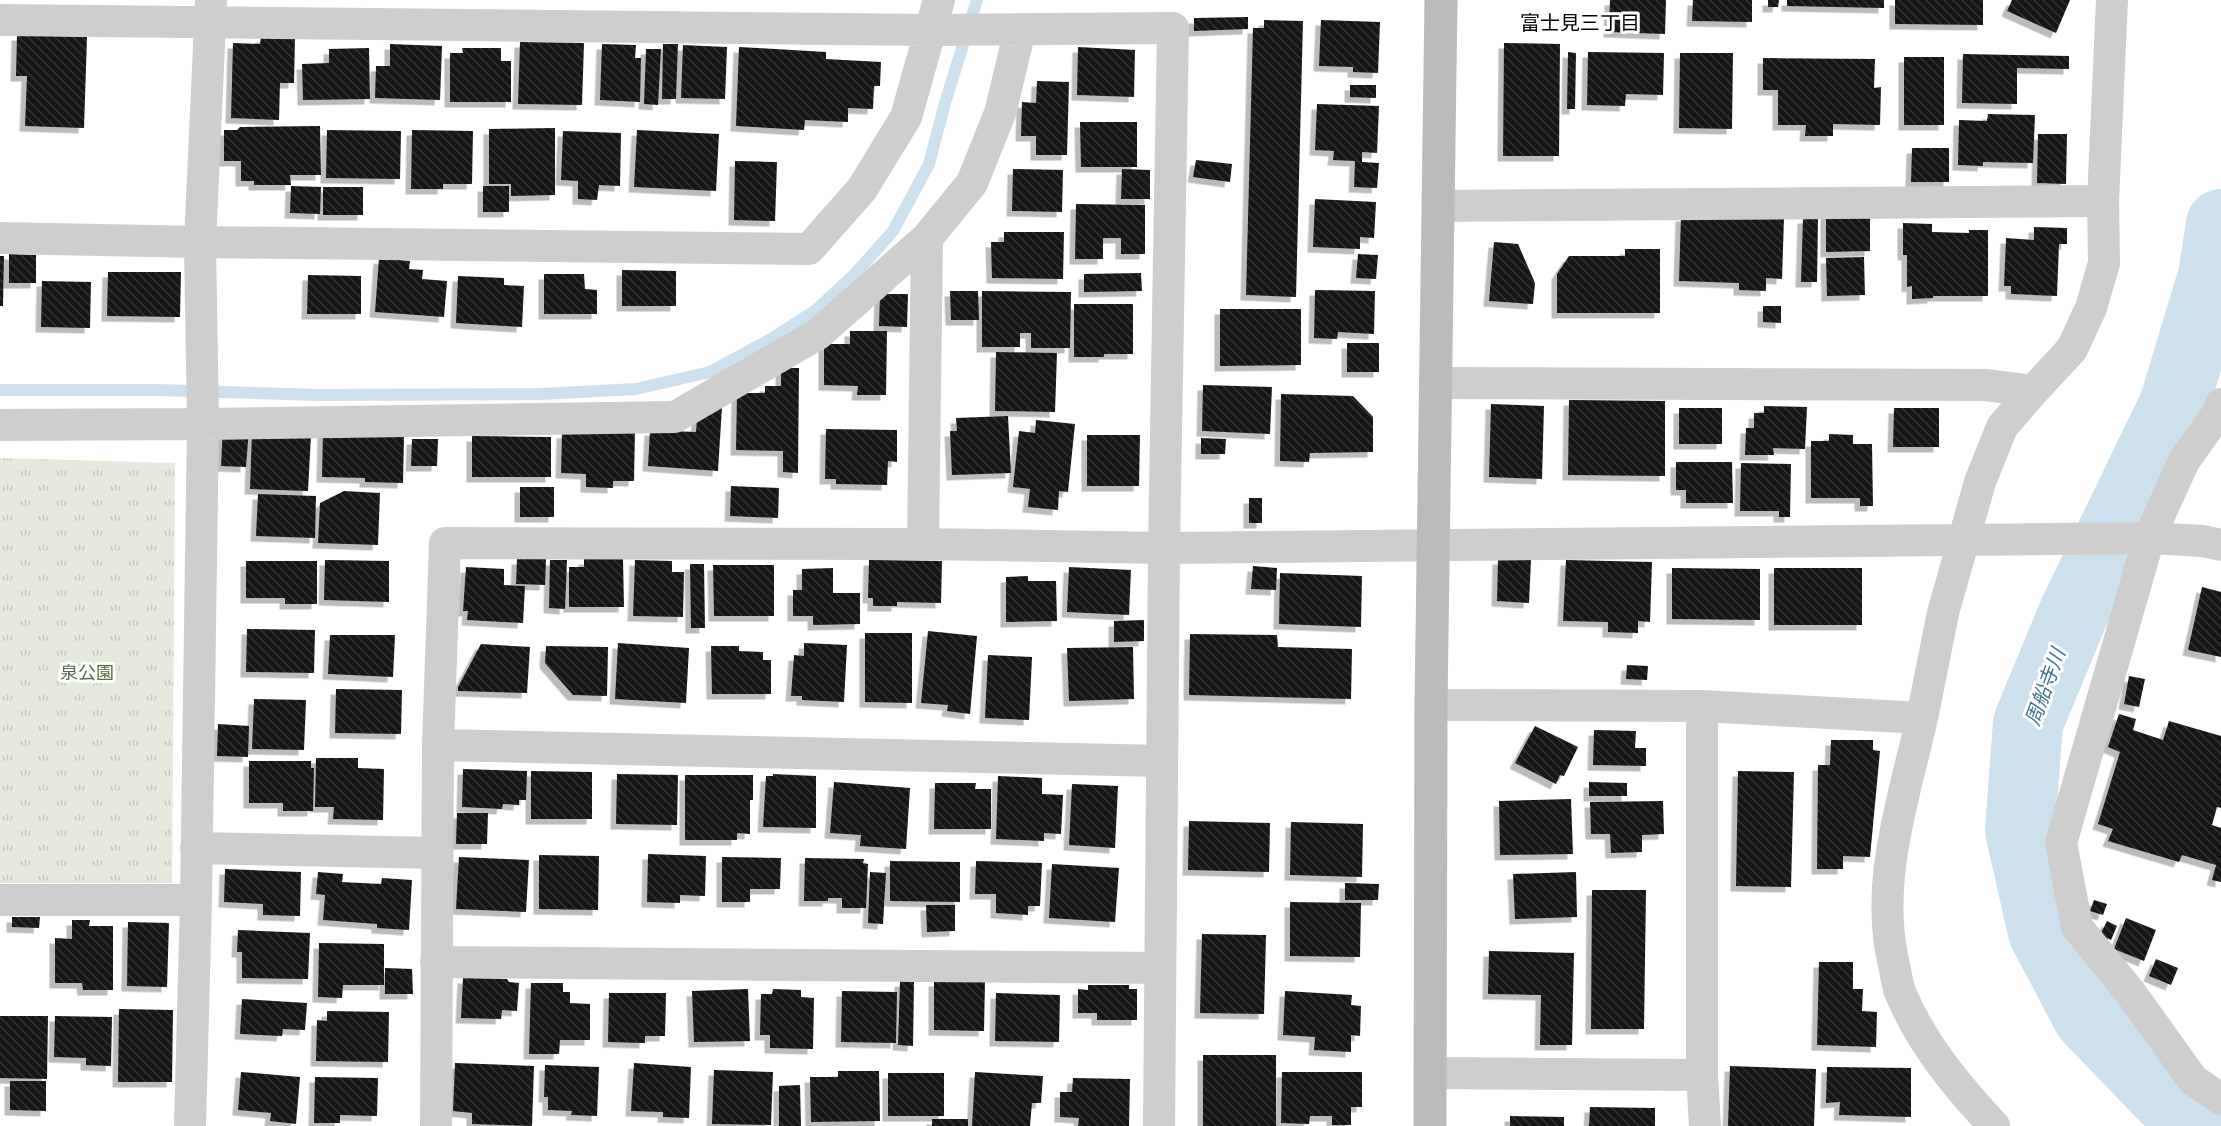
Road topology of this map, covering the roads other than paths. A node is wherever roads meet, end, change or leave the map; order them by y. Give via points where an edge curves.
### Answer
1 (1441, 0) edge
2 (2112, 0) edge
3 (211, 11) edge
4 (935, 15) edge
5 (0, 20) edge
6 (1020, 30) junction
7 (2103, 201) junction
8 (1438, 206) junction
9 (0, 238) edge
10 (927, 238) junction
11 (200, 242) junction
12 (1436, 383) junction
13 (2032, 391) junction
14 (2221, 404) edge
15 (203, 415) junction
16 (0, 425) edge
17 (2149, 538) junction
18 (1963, 539) junction
19 (922, 544) junction
20 (1434, 544) junction
21 (2221, 545) edge
22 (1164, 548) junction
23 (1431, 705) junction
24 (1702, 706) junction
25 (1922, 718) junction
26 (438, 745) junction
27 (1162, 761) junction
28 (196, 848) junction
29 (437, 853) junction
30 (0, 900) edge
31 (196, 900) junction
32 (436, 962) junction
33 (1160, 968) junction
34 (1430, 1073) junction
35 (1702, 1075) junction
36 (2221, 1099) edge
37 (190, 1126) edge
38 (436, 1126) edge
39 (1159, 1126) edge
40 (1430, 1126) edge
41 (1705, 1126) edge
42 (1994, 1126) edge

1 - 8 street
2 - 7 street
3 - 4 street
3 - 5 street
3 - 11 street
4 - 6 street
4 - 11 street via 906,117 862,189 809,249
6 - 10 street via 999,112 972,183
6 - 22 street via 1173,27
7 - 8 street
7 - 13 street via 2104,263 2091,309 2072,349
8 - 12 street
9 - 11 street
10 - 15 street via 818,334 675,417
10 - 19 street
11 - 15 street
12 - 13 street via 1985,385
12 - 20 street
13 - 18 street via 2002,427
14 - 17 street via 2184,461
15 - 16 street
15 - 28 street
17 - 18 street
17 - 21 street
17 - 36 street via 2061,843 2077,927 2193,1080
18 - 20 street
18 - 25 street
19 - 22 street
19 - 26 street via 445,543
20 - 22 street
20 - 23 street
22 - 27 street
23 - 24 street
23 - 34 street
24 - 25 street
24 - 35 street
25 - 42 street via 1891,854 1889,946 1900,990 1926,1043 1956,1085
26 - 27 street
26 - 29 street
27 - 33 street
28 - 29 street
28 - 31 street
29 - 32 street
30 - 31 street
31 - 37 street
32 - 33 street
32 - 38 street
33 - 39 street
34 - 35 street
34 - 40 street
35 - 41 street

